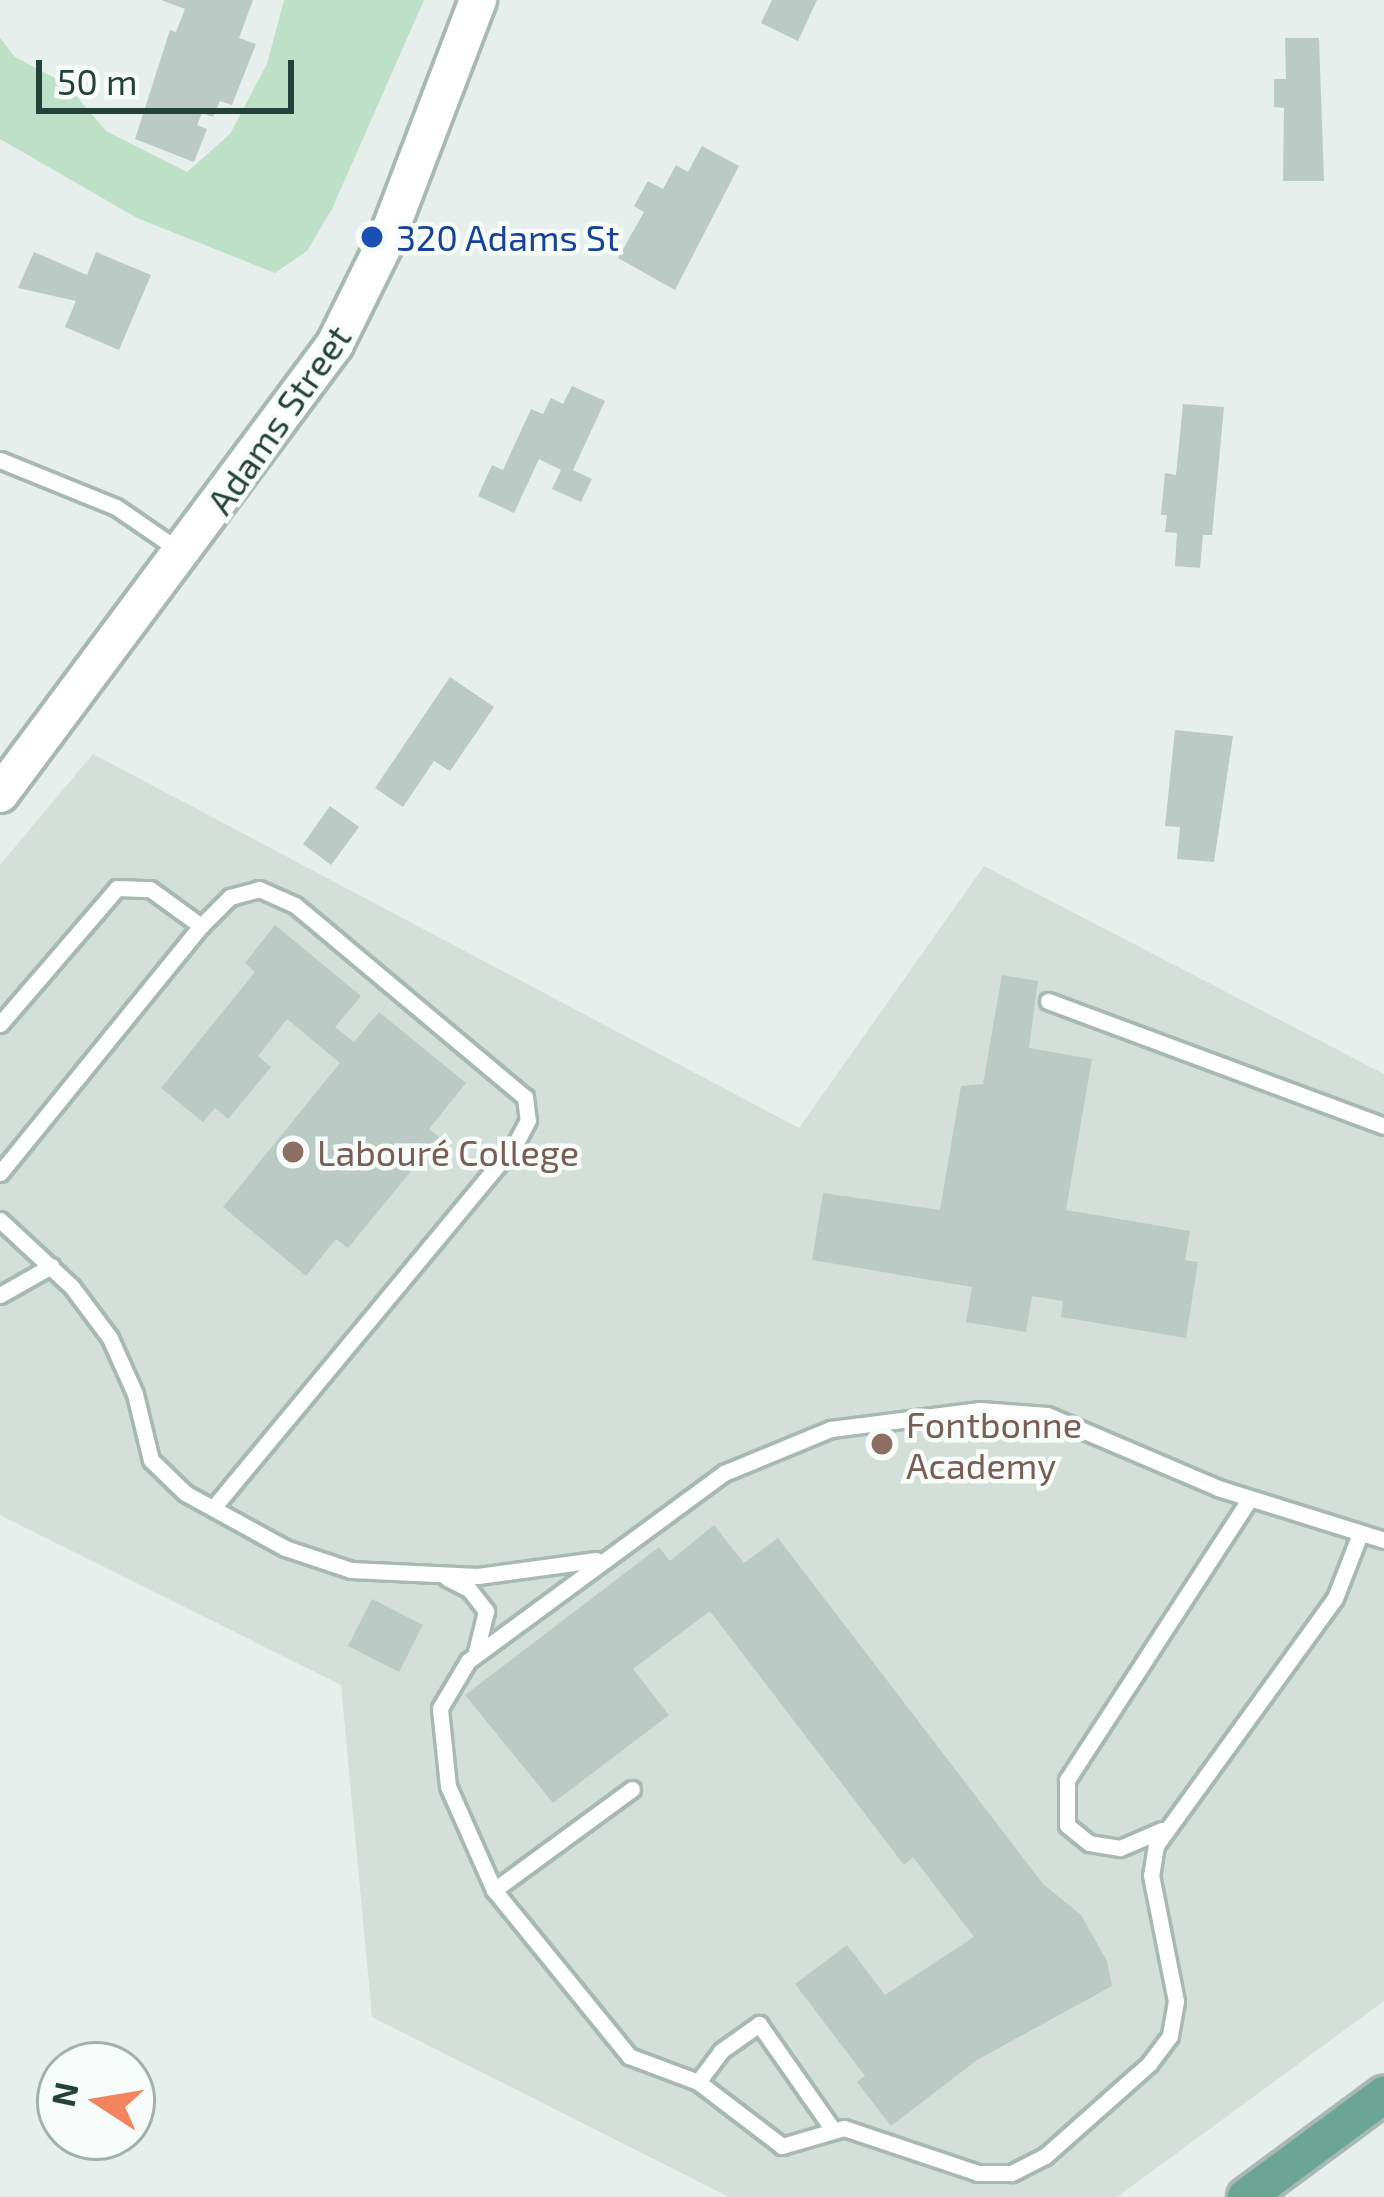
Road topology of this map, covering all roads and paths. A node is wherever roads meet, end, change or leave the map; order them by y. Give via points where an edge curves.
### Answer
1 (478, 0) edge
2 (0, 460) edge
3 (182, 553) junction
4 (0, 794) edge
5 (201, 926) junction
6 (1048, 1001) dead end
7 (0, 1024) edge
8 (1384, 1126) edge
9 (0, 1173) edge
10 (0, 1220) edge
11 (51, 1266) junction
12 (0, 1295) edge
13 (1249, 1500) junction
14 (213, 1508) junction
15 (1360, 1534) junction
16 (1384, 1540) edge
17 (610, 1555) junction
18 (438, 1576) junction
19 (469, 1660) junction
20 (632, 1789) dead end
21 (1162, 1830) junction
22 (494, 1890) junction
23 (698, 2082) junction
24 (1384, 2096) edge
25 (832, 2127) junction
26 (1246, 2197) edge

1 - 3 main road, Adams Street via 352,313
2 - 3 lane via 116,507
3 - 4 main road, Adams Street
5 - 7 lane via 151,889 117,888
5 - 9 lane
5 - 14 lane via 244,891 283,896 515,1085 529,1109 516,1143
6 - 8 lane
10 - 11 lane
11 - 12 lane
11 - 14 lane via 110,1337 160,1474
13 - 15 lane
13 - 17 lane via 1070,1421 947,1412 776,1446 724,1472
13 - 21 lane via 1067,1780 1067,1825 1089,1843 1120,1848
14 - 18 lane via 328,1565
15 - 16 lane
15 - 21 lane via 1335,1598
17 - 18 lane via 543,1573
17 - 19 lane
18 - 19 lane via 469,1588 485,1611 483,1638
19 - 22 lane via 446,1689 438,1744 457,1815
20 - 22 lane
21 - 25 lane via 1151,1875 1176,2001 1170,2036 1149,2064 1045,2156 1012,2174 978,2173
22 - 23 lane via 629,2056
23 - 25 lane via 782,2146
23 - 25 lane via 759,2024
24 - 26 main road

